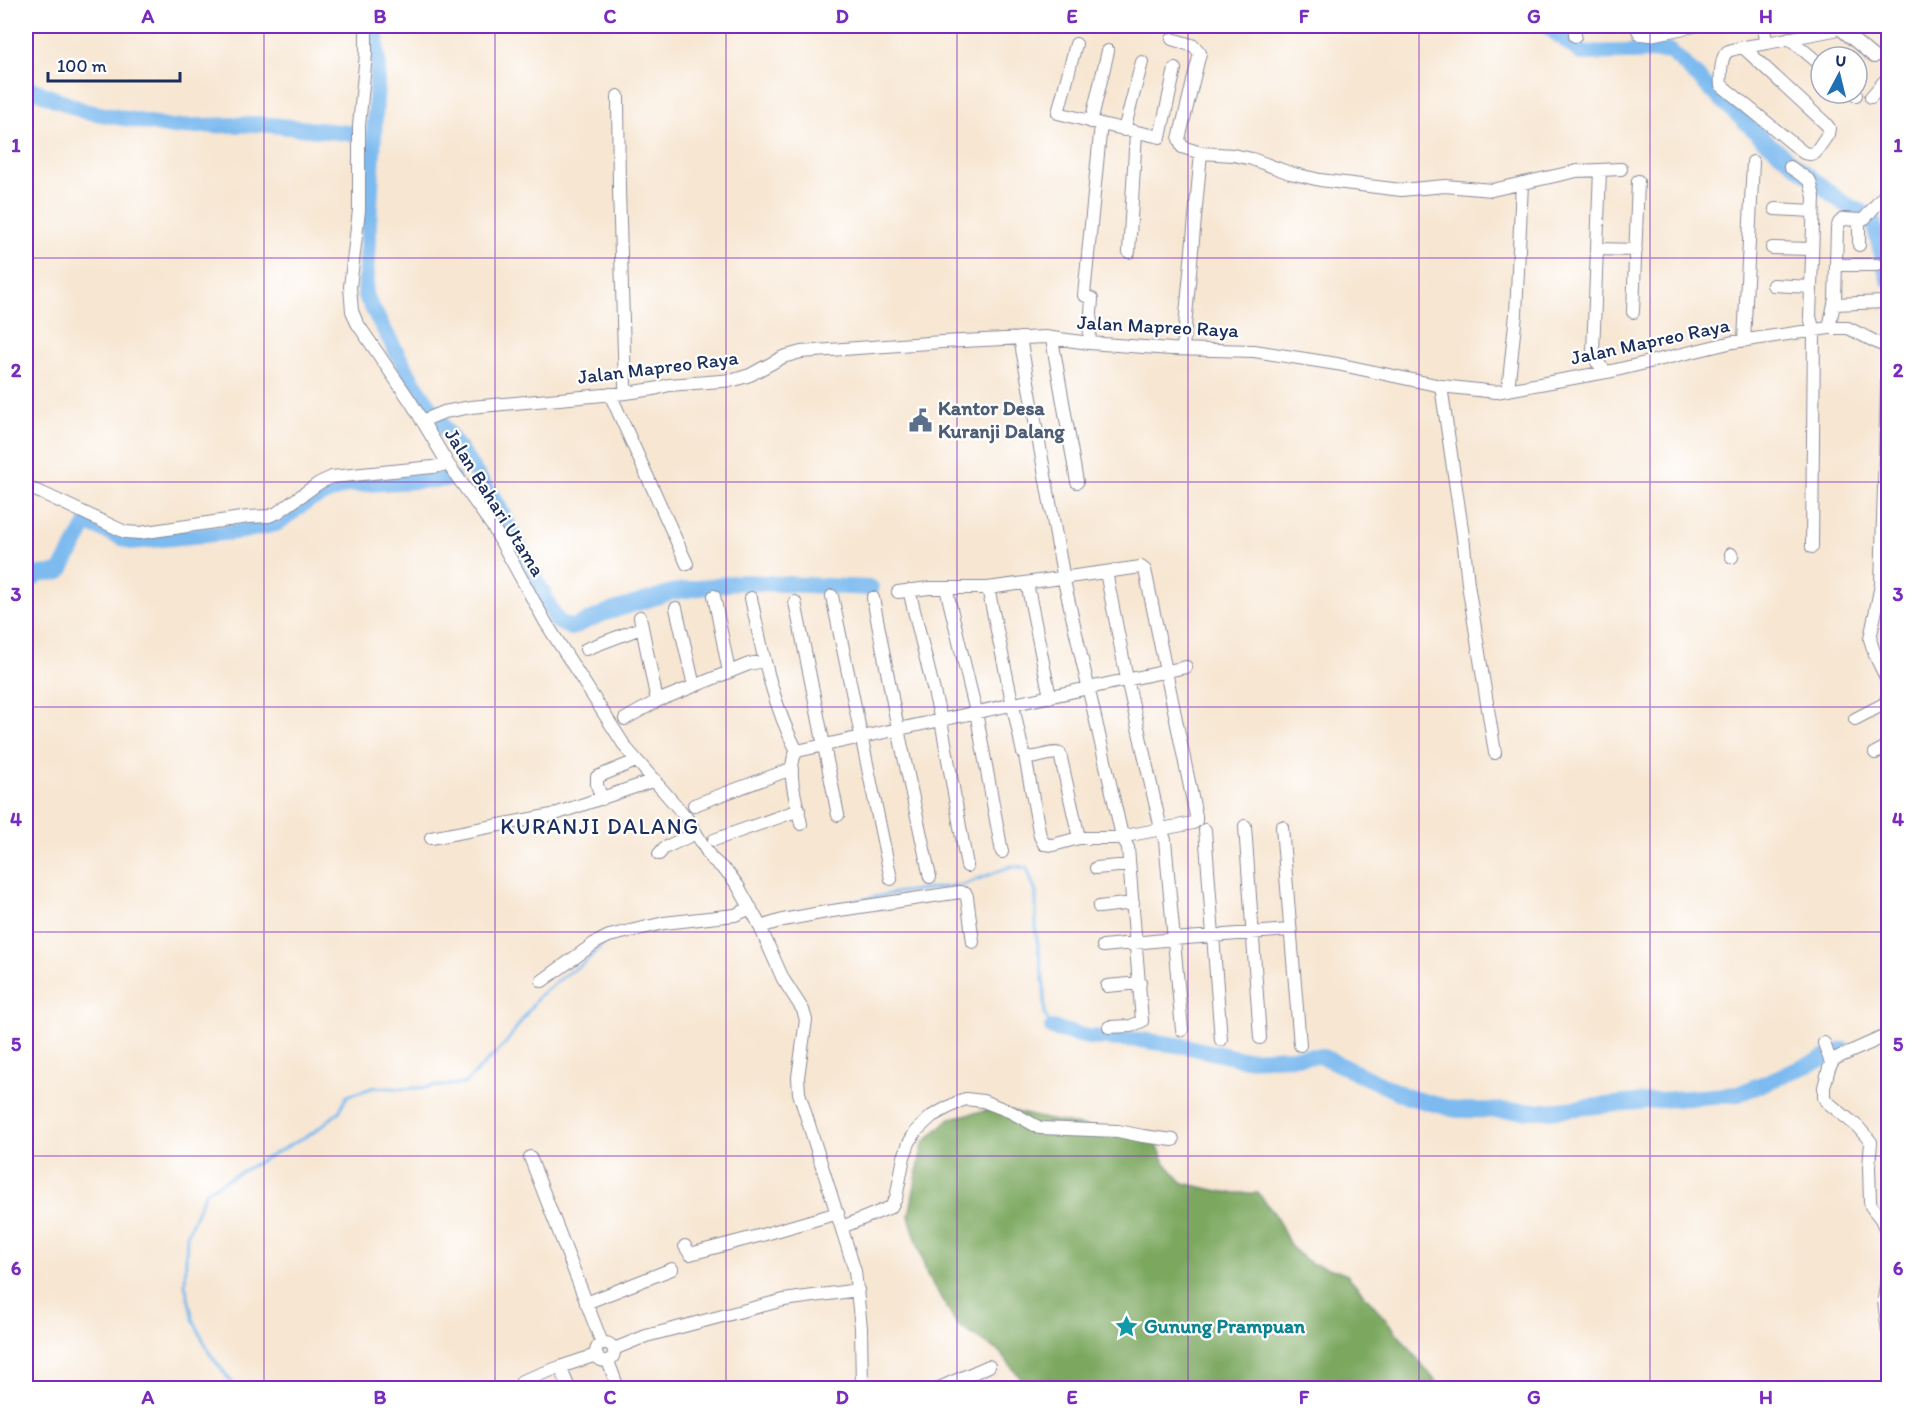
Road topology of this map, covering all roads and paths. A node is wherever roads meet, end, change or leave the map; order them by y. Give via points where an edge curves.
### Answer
1 (366, 26) edge
2 (1636, 26) edge
3 (1688, 26) edge
4 (1763, 26) edge
5 (1838, 26) edge
6 (1789, 38) junction
7 (1172, 39) dead end
8 (1767, 43) junction
9 (1076, 44) dead end
10 (1744, 48) junction
11 (1108, 51) dead end
12 (1809, 55) edge
13 (1874, 57) dead end
14 (1142, 62) dead end
15 (1175, 69) dead end
16 (1888, 77) edge
17 (618, 96) dead end
18 (1870, 97) dead end
19 (1096, 123) junction
20 (1130, 131) junction
21 (1201, 153) junction
22 (1753, 162) dead end
23 (1790, 166) dead end
24 (1621, 169) dead end
25 (1600, 170) junction
26 (1638, 181) dead end
27 (1522, 183) junction
28 (1888, 191) edge
29 (1775, 209) dead end
30 (1813, 211) junction
31 (1859, 220) junction
32 (1859, 245) dead end
33 (1772, 248) dead end
34 (1597, 249) junction
35 (1812, 249) junction
36 (1636, 250) junction
37 (1129, 252) dead end
38 (1837, 265) junction
39 (1877, 265) dead end
40 (1773, 285) dead end
41 (1811, 287) junction
42 (1885, 302) dead end
43 (1834, 304) junction
44 (1633, 312) dead end
45 (1829, 328) junction
46 (1814, 331) junction
47 (1020, 338) junction
48 (1052, 339) junction
49 (1744, 341) junction
50 (1089, 343) junction
51 (1183, 348) junction
52 (1888, 348) edge
53 (1888, 355) edge
54 (1606, 372) junction
55 (1441, 386) junction
56 (1508, 390) junction
57 (626, 393) junction
58 (610, 394) junction
59 (422, 421) junction
60 (448, 464) junction
61 (1077, 482) dead end
62 (26, 487) edge
63 (1812, 548) dead end
64 (687, 564) dead end
65 (1106, 572) junction
66 (1064, 578) junction
67 (1027, 583) junction
68 (946, 588) junction
69 (988, 588) junction
70 (714, 596) dead end
71 (832, 596) dead end
72 (751, 598) dead end
73 (873, 598) dead end
74 (1883, 600) edge
75 (795, 602) dead end
76 (676, 608) dead end
77 (586, 649) dead end
78 (764, 662) junction
79 (1186, 667) dead end
80 (1165, 671) junction
81 (729, 672) junction
82 (1127, 679) junction
83 (1888, 682) edge
84 (694, 686) junction
85 (1089, 687) junction
86 (1050, 697) junction
87 (657, 701) junction
88 (1887, 701) edge
89 (1012, 704) junction
90 (976, 712) junction
91 (625, 719) dead end
92 (1855, 719) dead end
93 (941, 720) junction
94 (898, 729) junction
95 (862, 737) junction
96 (823, 745) junction
97 (1888, 746) edge
98 (797, 751) junction
99 (1495, 753) dead end
100 (1875, 753) dead end
101 (1025, 756) junction
102 (636, 761) junction
103 (791, 770) junction
104 (655, 780) junction
105 (602, 799) junction
106 (694, 805) dead end
107 (798, 810) junction
108 (838, 815) dead end
109 (801, 824) dead end
110 (1245, 826) dead end
111 (1281, 827) dead end
112 (1161, 829) junction
113 (1205, 830) dead end
114 (696, 833) junction
115 (1122, 836) junction
116 (431, 837) dead end
117 (1079, 838) junction
118 (714, 840) dead end
119 (1002, 852) dead end
120 (659, 854) dead end
121 (1129, 865) junction
122 (967, 866) dead end
123 (1096, 868) dead end
124 (930, 877) dead end
125 (891, 879) dead end
126 (1133, 903) junction
127 (1099, 907) dead end
128 (755, 917) junction
129 (1289, 930) junction
130 (1252, 933) junction
131 (1213, 936) junction
132 (1174, 939) junction
133 (973, 942) dead end
134 (1137, 942) junction
135 (1103, 946) dead end
136 (542, 981) dead end
137 (1140, 983) junction
138 (1107, 986) dead end
139 (1109, 1027) dead end
140 (1182, 1030) dead end
141 (1888, 1035) edge
142 (1260, 1038) dead end
143 (1221, 1040) dead end
144 (1824, 1043) dead end
145 (1300, 1045) dead end
146 (1830, 1061) junction
147 (1173, 1140) dead end
148 (530, 1156) dead end
149 (838, 1213) junction
150 (842, 1227) junction
151 (1888, 1235) edge
152 (685, 1246) dead end
153 (672, 1269) dead end
154 (1888, 1270) edge
155 (858, 1290) junction
156 (586, 1303) junction
157 (1888, 1332) edge
158 (602, 1343) junction
159 (614, 1349) junction
160 (596, 1355) junction
161 (608, 1361) junction
162 (989, 1366) dead end
163 (560, 1367) junction
164 (522, 1381) dead end
165 (569, 1389) edge
166 (618, 1389) edge
167 (862, 1389) edge
168 (939, 1389) edge

1 - 59 street, Jalan Bahari Utama via 351,306 363,332
2 - 3 street via 1640,34 1650,35
4 - 8 street
5 - 6 street
5 - 13 street
6 - 8 street
6 - 12 street
7 - 21 street via 1194,46 1200,53 1179,139 1182,147
8 - 10 street
9 - 19 street via 1058,114
10 - 10 street via 1829,128 1815,153 1804,153 1721,85 1725,54
11 - 19 street
14 - 20 street
15 - 20 street via 1160,137
16 - 18 street
17 - 57 street
19 - 20 street
19 - 50 street via 1084,295 1092,299
20 - 37 street
21 - 27 street via 1244,157 1305,177 1391,189 1492,189
21 - 51 street
22 - 49 street
23 - 30 street via 1810,182
24 - 25 street
25 - 27 street
25 - 34 street
26 - 36 street
27 - 56 street
28 - 31 street
29 - 30 street
30 - 35 street
31 - 32 street
31 - 38 street via 1843,219 1839,223
33 - 35 street
34 - 36 street
34 - 54 street via 1593,352
35 - 41 street
36 - 44 street
38 - 39 street
38 - 43 street
40 - 41 street
41 - 46 street via 1810,317
42 - 43 street
43 - 45 street
45 - 46 street, Jalan Mapreo Raya
45 - 52 street, Jalan Mapreo Raya via 1848,328
46 - 49 street, Jalan Mapreo Raya
46 - 63 street
47 - 48 street, Jalan Mapreo Raya
47 - 57 street, Jalan Mapreo Raya via 801,352 734,380
47 - 66 street
48 - 50 street, Jalan Mapreo Raya
48 - 61 street
49 - 54 street, Jalan Mapreo Raya
50 - 51 street, Jalan Mapreo Raya
51 - 55 street, Jalan Mapreo Raya via 1292,356
53 - 74 street
54 - 56 street, Jalan Mapreo Raya
55 - 56 street, Jalan Mapreo Raya
55 - 99 street
57 - 58 street, Jalan Mapreo Raya
58 - 59 street, Jalan Mapreo Raya via 471,407
58 - 64 street
59 - 60 street, Jalan Bahari Utama
60 - 62 street via 332,477 269,516 140,533 129,533
60 - 102 street, Jalan Bahari Utama via 493,527 546,623
65 - 66 street
65 - 80 street via 1141,567 1145,570
65 - 82 street
66 - 67 street
66 - 85 street
67 - 69 street
67 - 86 street
68 - 69 street
68 - 90 street
68 - 93 street via 904,591
69 - 89 street
70 - 81 street
71 - 95 street
72 - 78 street
73 - 94 street
74 - 83 street via 1870,639
75 - 96 street
76 - 84 street
77 - 87 street via 640,622
78 - 81 street
78 - 98 street
79 - 80 street
80 - 82 street
80 - 112 street via 1196,819
81 - 84 street
82 - 85 street
82 - 112 street
84 - 87 street
85 - 86 street
85 - 115 street
86 - 89 street
87 - 91 street
88 - 92 street
89 - 90 street
89 - 101 street
90 - 93 street
90 - 119 street
93 - 94 street
93 - 122 street
94 - 95 street
94 - 124 street
95 - 96 street
95 - 125 street
96 - 98 street
96 - 108 street
97 - 100 street
98 - 103 street
101 - 117 street via 1060,754
101 - 117 street via 1044,844
102 - 104 street, Jalan Bahari Utama
102 - 105 street via 597,777
103 - 106 street
103 - 107 street
104 - 105 street
104 - 114 street, Jalan Bahari Utama
105 - 116 street via 552,815
107 - 109 street
107 - 118 street
110 - 130 street
111 - 129 street
112 - 115 street
112 - 132 street
113 - 131 street
114 - 120 street
114 - 128 street, Jalan Bahari Utama via 711,858 729,874
115 - 117 street
115 - 121 street
121 - 123 street
121 - 126 street
126 - 127 street
126 - 134 street
128 - 133 street via 783,920 960,892 967,897
128 - 136 street via 735,915 664,923 609,936
128 - 149 street, Jalan Bahari Utama via 783,980 805,1015 799,1093
129 - 130 street
129 - 145 street
130 - 131 street
130 - 142 street
131 - 132 street
131 - 143 street
132 - 134 street
132 - 140 street
134 - 135 street
134 - 137 street
137 - 138 street
137 - 139 street via 1142,1021
141 - 146 street
144 - 146 street
146 - 151 street via 1824,1097 1870,1138 1870,1201
147 - 150 street via 1118,1131 1040,1128 982,1101 960,1101 932,1116 916,1131 904,1157 891,1208
148 - 156 street
149 - 150 street, Jalan Bahari Utama
149 - 152 street via 690,1254
150 - 155 street, Jalan Bahari Utama
153 - 156 street
154 - 157 street via 1884,1300
155 - 159 street via 784,1300 646,1335
155 - 167 street, Jalan Bahari Utama
156 - 158 street
158 - 159 street
158 - 160 street
159 - 161 street
160 - 161 street
160 - 163 street
161 - 166 street
162 - 168 street
163 - 164 street
163 - 165 street

